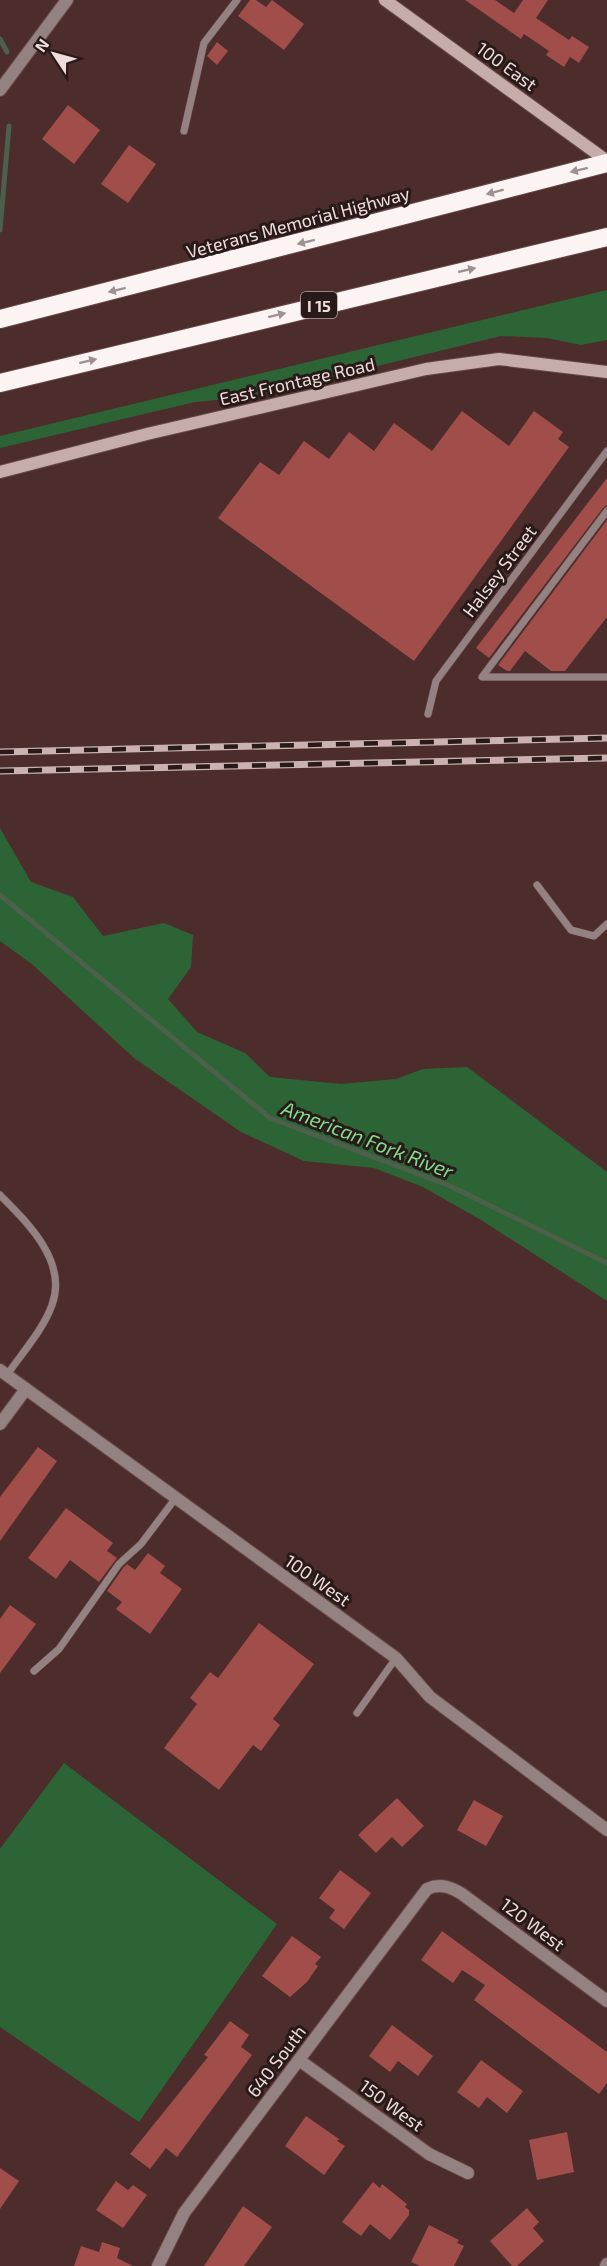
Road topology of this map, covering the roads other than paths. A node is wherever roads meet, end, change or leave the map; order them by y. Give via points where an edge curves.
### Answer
1 (67, 0) edge
2 (237, 0) edge
3 (385, 0) edge
4 (0, 90) edge
5 (184, 131) dead end
6 (607, 162) edge
7 (607, 237) edge
8 (0, 319) edge
9 (607, 372) edge
10 (0, 383) edge
11 (607, 451) edge
12 (0, 472) edge
13 (607, 511) edge
14 (607, 677) edge
15 (428, 714) dead end
16 (537, 885) dead end
17 (607, 924) edge
18 (0, 1195) edge
19 (4, 1372) edge
20 (26, 1389) junction
21 (0, 1424) edge
22 (175, 1499) junction
23 (396, 1658) junction
24 (34, 1671) dead end
25 (357, 1713) dead end
26 (607, 1830) edge
27 (434, 1886) joint
28 (607, 2001) edge
29 (299, 2060) junction
30 (468, 2173) dead end
31 (158, 2266) edge

1 - 4 street
2 - 5 lane via 204,43
3 - 6 street, 100 East
6 -> 8 highway, Veterans Memorial Highway
10 -> 7 highway, I 15
9 - 12 street, East Frontage Road via 499,359 426,369
11 - 15 lane, Halsey Street via 436,681
13 - 14 lane via 482,677
16 - 17 lane via 571,930 594,936
18 - 19 lane via 32,1228 49,1254 55,1277 53,1304
19 - 20 street, 100 West
20 - 21 street
20 - 22 street, 100 West
22 - 23 street, 100 West
22 - 24 lane via 141,1544 119,1564 59,1649
23 - 25 lane
23 - 26 street, 100 West via 430,1697
27 - 28 street, 120 West via 450,1886
27 - 29 street, 640 South via 418,1900
29 - 30 street, 150 West via 429,2154
29 - 31 street, 640 South via 184,2213

